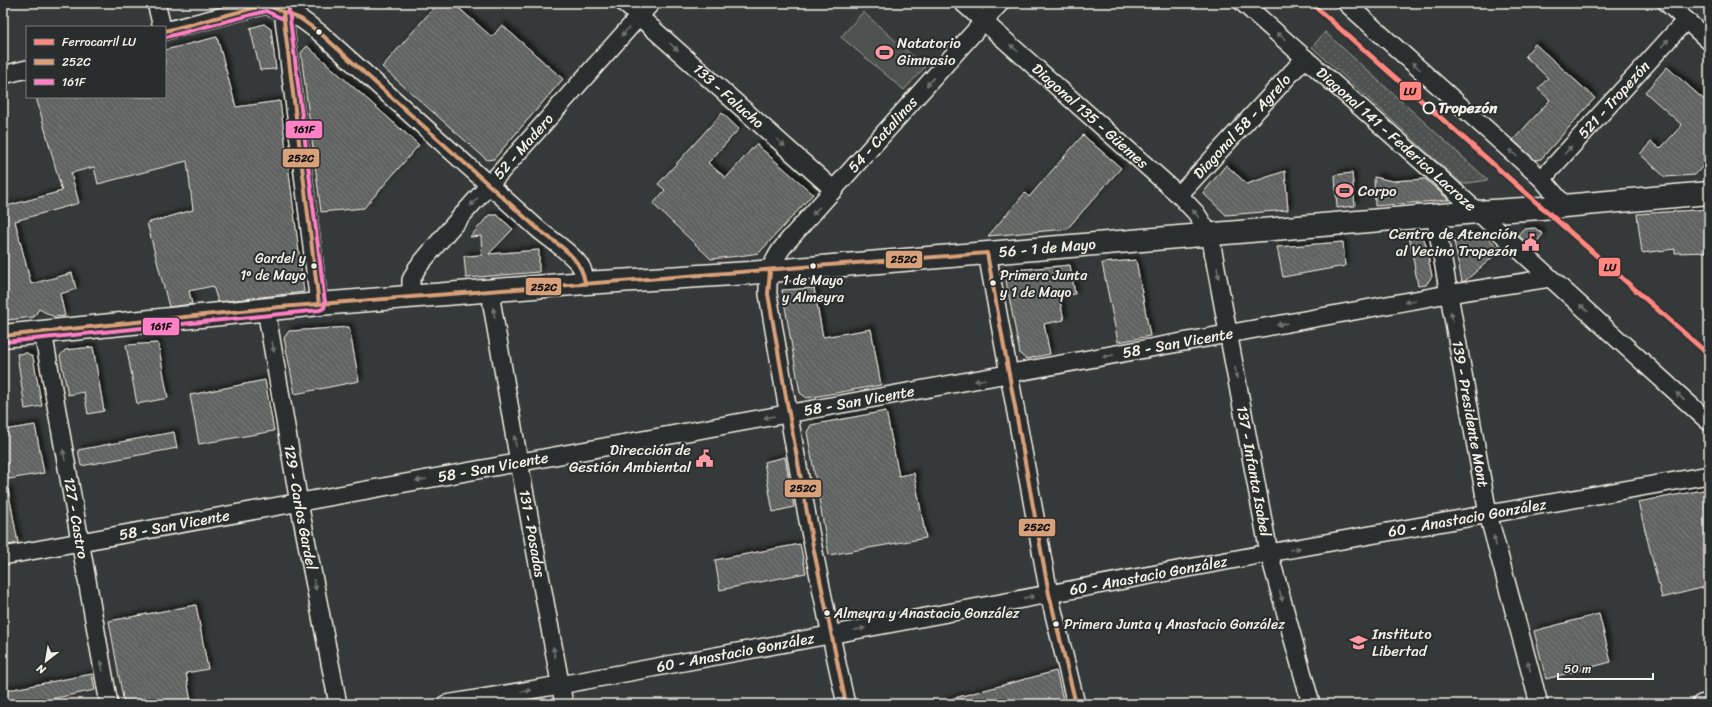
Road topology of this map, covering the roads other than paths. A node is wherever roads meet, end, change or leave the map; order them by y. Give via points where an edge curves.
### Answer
1 (156, 3) edge
2 (624, 3) edge
3 (651, 3) edge
4 (963, 3) edge
5 (1000, 3) edge
6 (1243, 3) edge
7 (1666, 3) edge
8 (1348, 4) edge
9 (287, 6) edge
10 (639, 16) junction
11 (1686, 20) junction
12 (984, 22) junction
13 (162, 26) edge
14 (166, 31) edge
15 (1709, 41) edge
16 (1305, 58) junction
17 (26, 69) edge
18 (3, 75) edge
19 (1542, 179) junction
20 (489, 185) junction
21 (834, 190) junction
22 (1709, 193) edge
23 (1179, 195) junction
24 (1565, 206) junction
25 (1477, 212) junction
26 (1435, 216) junction
27 (1210, 235) junction
28 (987, 253) junction
29 (770, 271) junction
30 (1550, 278) junction
31 (585, 283) junction
32 (491, 291) junction
33 (1448, 294) junction
34 (411, 297) junction
35 (319, 304) junction
36 (267, 308) junction
37 (43, 332) junction
38 (1229, 334) junction
39 (3, 336) edge
40 (1008, 375) junction
41 (788, 414) junction
42 (1709, 422) edge
43 (519, 462) junction
44 (1709, 475) edge
45 (299, 503) junction
46 (1488, 514) junction
47 (80, 541) junction
48 (1269, 553) junction
49 (3, 556) edge
50 (1049, 594) junction
51 (830, 635) junction
52 (560, 685) junction
53 (1709, 702) edge
54 (109, 704) edge
55 (338, 704) edge
56 (446, 704) edge
57 (564, 704) edge
58 (846, 704) edge
59 (1076, 704) edge
60 (1311, 704) edge
61 (1539, 704) edge
62 (1701, 704) edge

1 - 13 street
2 - 10 street, 133 - Falucho
3 - 10 street, 52 - Madero
4 - 12 street, Diagonal 135 - Güemes
5 - 12 street, 54 - Catalinas
16 -> 6 street, Diagonal 141 - Federico Lacroze
7 - 11 street
19 -> 8 street
9 - 14 street via 266,5
9 - 20 street
9 - 35 street
10 -> 20 street, 52 - Madero
10 -> 21 street, 133 - Falucho
11 - 15 street
19 -> 11 street, 521 - Tropezón
12 -> 21 street, 54 - Catalinas
23 -> 12 street, Diagonal 135 - Güemes
16 - 23 street, Diagonal 58 - Agrelo
16 - 25 street, Diagonal 141 - Federico Lacroze
17 - 18 street
19 - 24 street
20 - 31 street via 580,266
20 -> 34 street, 52 - Madero via 417,268 411,280
21 -> 29 street, 54 - Catalinas via 779,252
22 - 24 main road, 56 - 1 de Mayo
27 -> 23 street, Diagonal 135 - Güemes via 1196,213
24 - 25 main road, 56 - 1 de Mayo
25 - 26 main road, 56 - 1 de Mayo
25 - 30 street, Diagonal 141 - Federico Lacroze
26 - 27 main road, 56 - 1 de Mayo
26 - 33 street, 139 - Presidente Mont
27 - 28 main road, 56 - 1 de Mayo
27 -> 38 street, 137 - Infanta Isabel
28 - 29 main road, 56 - 1 de Mayo
28 - 40 street
29 - 31 main road, 56 - 1 de Mayo
29 - 41 street, 54 - Catalinas via 768,294
30 - 33 street, 58 - San Vicente
42 -> 30 street, Diagonal 141 - Federico Lacroze
31 - 32 main road, 56 - 1 de Mayo
32 - 34 main road, 56 - 1 de Mayo
43 -> 32 street, 131 - Posadas
33 -> 38 street, 58 - San Vicente
46 -> 33 street, 139 - Presidente Mont
34 - 35 main road, 56 - 1 de Mayo
35 - 36 main road, 56 - 1 de Mayo
36 - 37 main road, 56 - 1 de Mayo
36 -> 45 street, 129 - Carlos Gardel
37 - 39 main road, 56 - 1 de Mayo
47 -> 37 street, 127 - Castro
38 -> 40 street, 58 - San Vicente
38 -> 48 street, 137 - Infanta Isabel
40 -> 41 street, 58 - San Vicente
40 - 50 street
41 -> 43 street, 58 - San Vicente
41 - 51 street, 54 - Catalinas
43 -> 45 street, 58 - San Vicente
52 -> 43 street, 131 - Posadas
44 - 46 street, 60 - Anastacio González
45 - 47 street, 58 - San Vicente
45 -> 55 street, 129 - Carlos Gardel
48 -> 46 street, 60 - Anastacio González
61 -> 46 street, 139 - Presidente Mont
47 - 49 street, 58 - San Vicente
54 -> 47 street, 127 - Castro
48 - 50 street, 60 - Anastacio González
48 -> 60 street, 137 - Infanta Isabel
51 -> 50 street, 60 - Anastacio González
50 - 59 street
51 - 52 street, 60 - Anastacio González
51 - 58 street, 54 - Catalinas
56 -> 52 street, 60 - Anastacio González
52 - 57 street, 131 - Posadas
53 - 62 street

